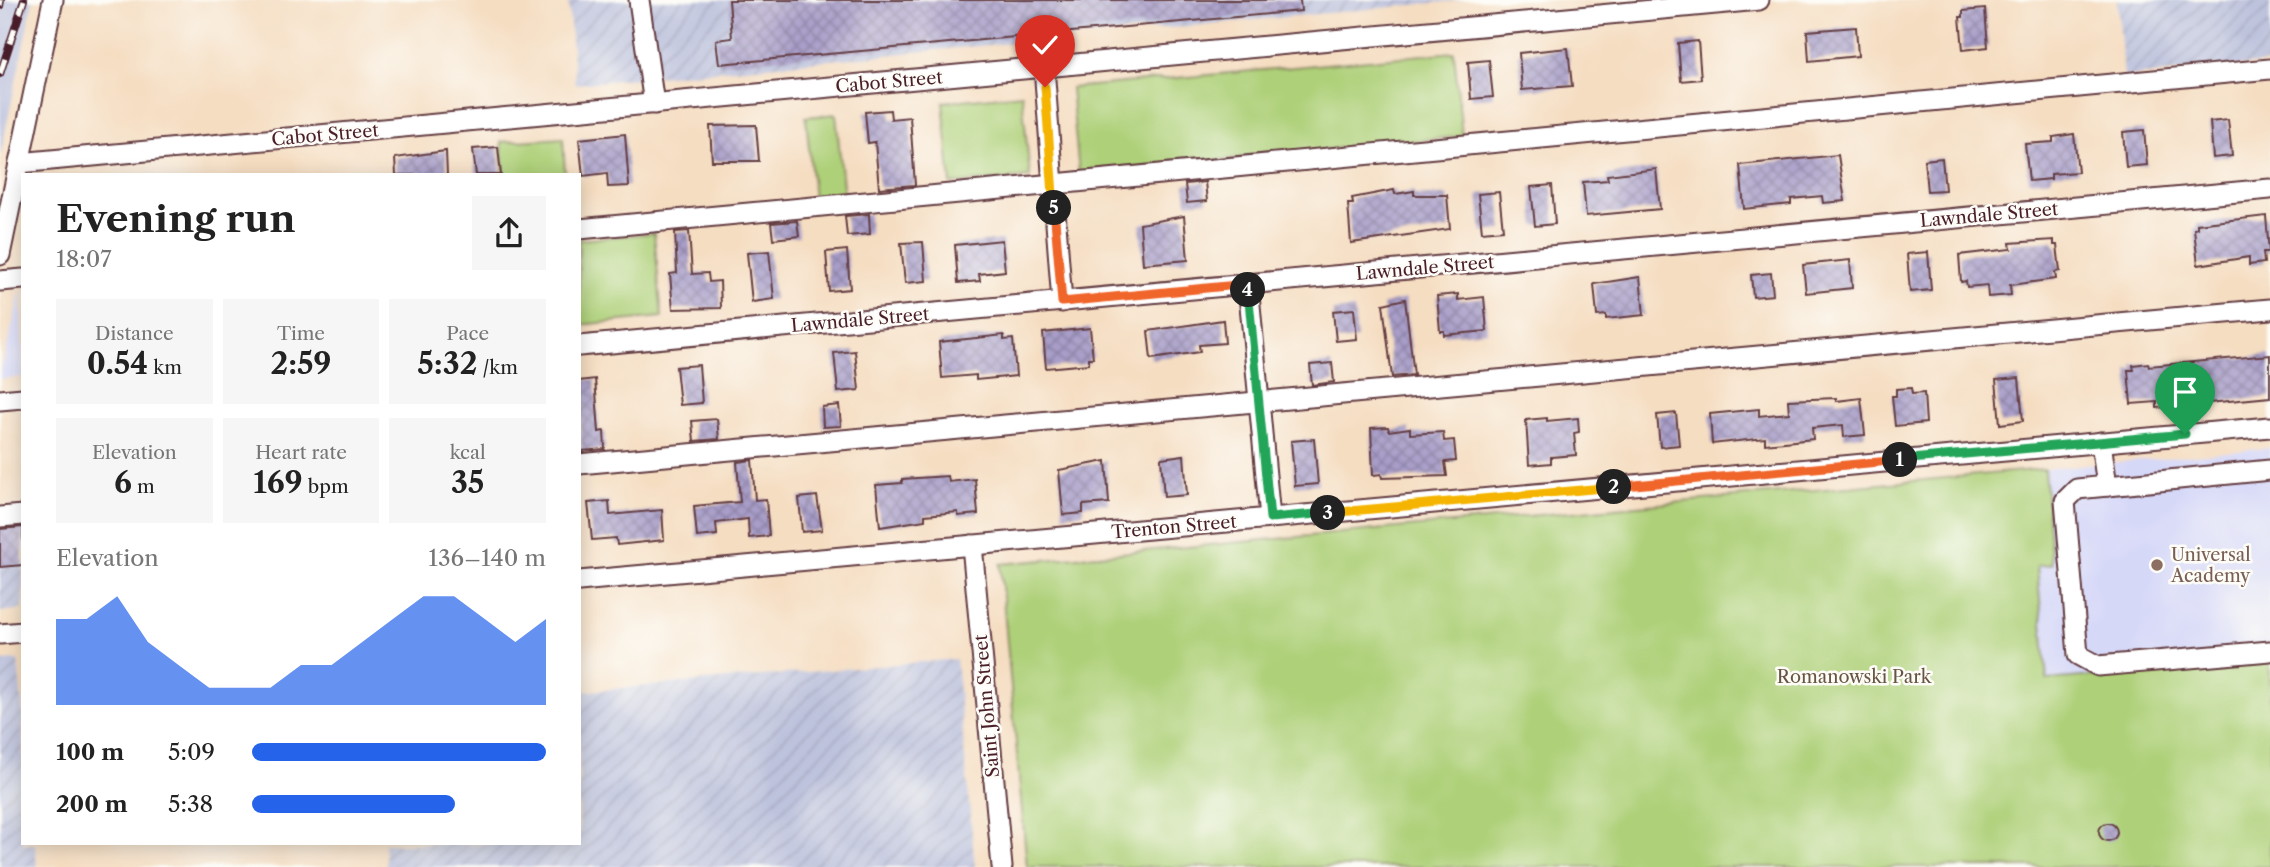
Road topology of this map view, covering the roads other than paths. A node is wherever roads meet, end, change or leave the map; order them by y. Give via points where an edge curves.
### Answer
1 (53, 0) edge
2 (639, 0) edge
3 (1759, 0) edge
4 (1044, 67) junction
5 (2270, 69) edge
6 (654, 104) junction
7 (19, 163) junction
8 (1053, 186) junction
9 (2270, 189) edge
10 (581, 229) edge
11 (0, 255) edge
12 (21, 279) edge
13 (0, 281) edge
14 (1248, 284) junction
15 (1062, 302) junction
16 (2270, 309) edge
17 (581, 346) edge
18 (21, 398) edge
19 (0, 400) edge
20 (1259, 402) junction
21 (2270, 427) edge
22 (2101, 442) junction
23 (581, 464) edge
24 (2270, 470) edge
25 (2107, 486) junction
26 (21, 515) edge
27 (0, 517) edge
28 (1270, 518) junction
29 (972, 545) junction
30 (581, 581) edge
31 (21, 632) edge
32 (0, 634) edge
33 (2270, 651) edge
34 (1002, 867) edge

1 - 7 street
2 - 6 street
3 - 4 street, Cabot Street
4 - 6 street, Cabot Street
4 - 8 street
5 - 8 street
6 - 7 street, Cabot Street
7 - 11 street
8 - 10 street
8 - 15 street
9 - 14 street, Lawndale Street
12 - 13 street
14 - 15 street, Lawndale Street
14 - 20 street
15 - 17 street, Lawndale Street
16 - 20 street
18 - 19 street
20 - 23 street
20 - 28 street
21 - 22 street, Trenton Street
22 - 25 street
22 - 28 street, Trenton Street
24 - 25 street
25 - 33 street via 2077,489 2065,501 2078,655 2098,666
26 - 27 street
28 - 29 street, Trenton Street
29 - 30 street, Trenton Street
29 - 34 street, Saint John Street
31 - 32 street

